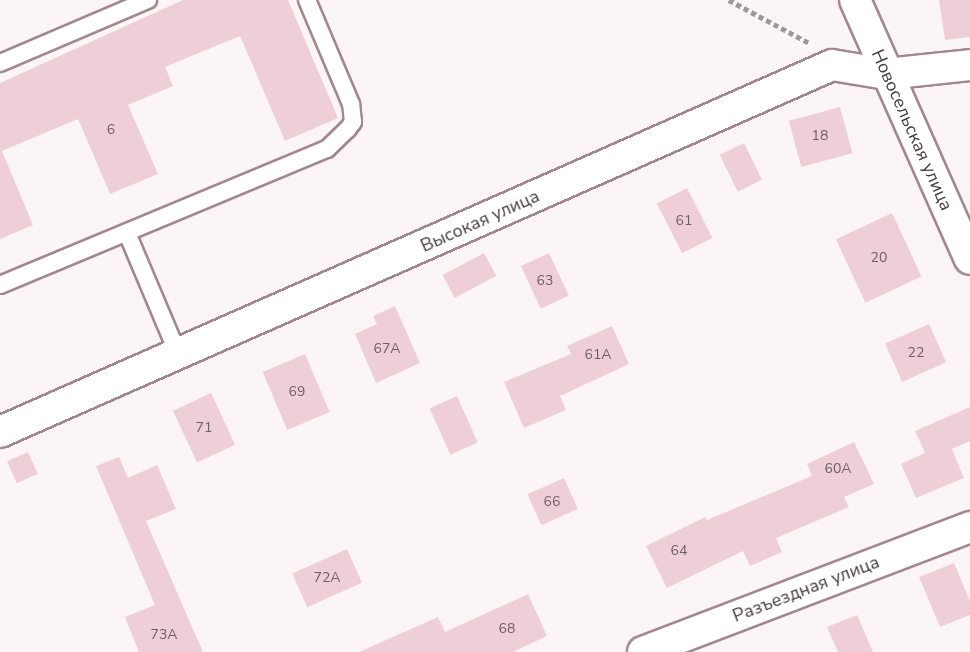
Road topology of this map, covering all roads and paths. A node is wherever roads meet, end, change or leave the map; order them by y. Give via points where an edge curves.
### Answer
1 (148, 0) edge
2 (307, 0) edge
3 (729, 0) edge
4 (855, 0) edge
5 (0, 63) edge
6 (832, 65) junction
7 (970, 65) edge
8 (886, 74) junction
9 (127, 233) junction
10 (970, 259) edge
11 (0, 285) edge
12 (178, 354) junction
13 (0, 432) edge
14 (970, 527) edge
15 (643, 652) edge

1 - 5 lane
2 - 9 lane via 351,104 353,122 327,149
3 - 6 path via 820,48
4 - 8 street, Новосельская улица
6 - 8 street
6 - 12 street, Высокая улица
7 - 8 street
8 - 10 street, Новосельская улица
9 - 11 lane
9 - 12 lane
12 - 13 street, Высокая улица
14 - 15 street, Разъездная улица

